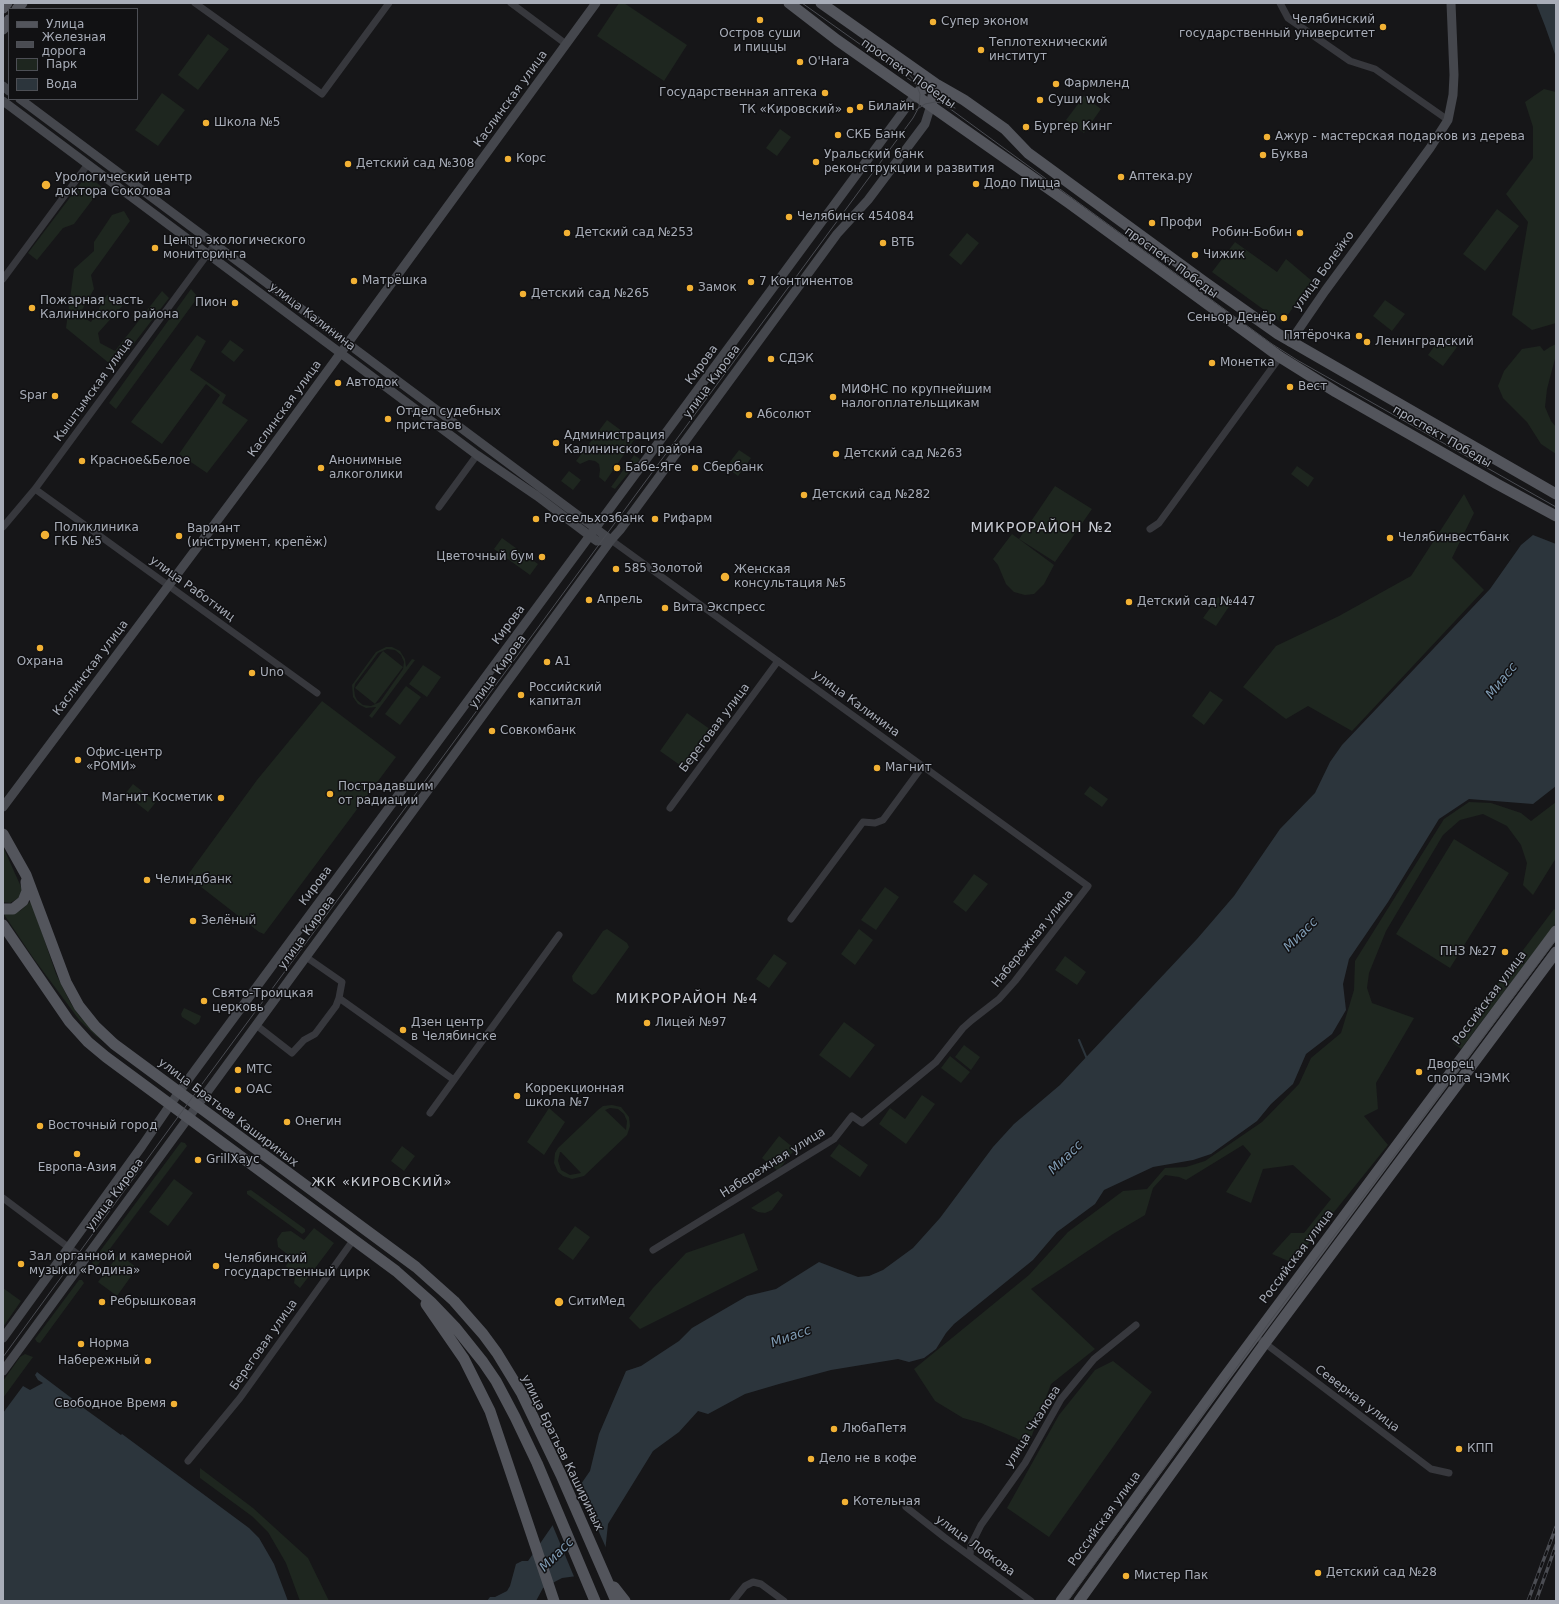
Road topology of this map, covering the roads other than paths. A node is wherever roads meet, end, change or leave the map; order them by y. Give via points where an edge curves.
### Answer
1 (7, 3) edge
2 (195, 3) edge
3 (389, 3) edge
4 (511, 3) edge
5 (596, 3) edge
6 (604, 3) edge
7 (789, 3) edge
8 (821, 3) edge
9 (1280, 3) edge
10 (1450, 3) edge
11 (3, 8) edge
12 (583, 22) junction
13 (566, 44) junction
14 (936, 84) junction
15 (916, 94) junction
16 (21, 100) edge
17 (3, 101) edge
18 (931, 105) junction
19 (1448, 120) junction
20 (88, 164) junction
21 (215, 244) junction
22 (207, 254) junction
23 (3, 279) edge
24 (1290, 342) junction
25 (347, 343) junction
26 (340, 353) junction
27 (1280, 357) junction
28 (477, 455) junction
29 (35, 489) junction
30 (1556, 494) edge
31 (439, 507) dead end
32 (1556, 516) edge
33 (3, 527) edge
34 (596, 528) junction
35 (1150, 529) dead end
36 (590, 536) junction
37 (611, 540) junction
38 (168, 586) junction
39 (778, 661) junction
40 (317, 693) dead end
41 (922, 767) junction
42 (3, 807) edge
43 (670, 808) dead end
44 (3, 834) edge
45 (26, 875) junction
46 (1088, 886) joint
47 (3, 909) edge
48 (791, 919) dead end
49 (3, 925) edge
50 (1556, 931) edge
51 (559, 935) dead end
52 (1556, 952) edge
53 (306, 956) junction
54 (340, 998) junction
55 (256, 1025) junction
56 (1468, 1050) junction
57 (1478, 1057) junction
58 (454, 1080) junction
59 (179, 1092) junction
60 (170, 1104) junction
61 (197, 1106) junction
62 (430, 1113) dead end
63 (189, 1117) junction
64 (3, 1198) edge
65 (354, 1239) junction
66 (68, 1248) junction
67 (654, 1250) dead end
68 (84, 1259) junction
69 (438, 1314) junction
70 (1136, 1324) dead end
71 (1255, 1336) junction
72 (3, 1338) edge
73 (1265, 1343) junction
74 (3, 1371) edge
75 (1216, 1389) junction
76 (1226, 1396) junction
77 (188, 1461) dead end
78 (1449, 1473) dead end
79 (906, 1508) dead end
80 (970, 1555) junction
81 (605, 1573) junction
82 (554, 1601) edge
83 (595, 1601) edge
84 (616, 1601) edge
85 (625, 1601) edge
86 (733, 1601) edge
87 (784, 1601) edge
88 (1031, 1601) edge
89 (1062, 1601) edge
90 (1079, 1601) edge

1 - 11 main road
2 - 3 street via 322,94
4 - 13 street
5 - 12 main road, Каслинская улица
6 - 12 main road, Каслинская улица
7 - 15 main road, проспект Победы via 837,40
8 - 14 main road, проспект Победы
9 - 19 street via 1288,18 1350,61 1375,69
10 - 19 main road, улица Болейко via 1454,75
12 - 13 main road, Каслинская улица
13 - 25 main road, Каслинская улица
14 - 15 main road
14 - 18 main road, улица Кирова
14 - 24 main road, проспект Победы via 1005,129 1028,154
15 - 18 main road, проспект Победы
15 - 34 main road, Кирова
16 - 21 main road, улица Калинина
17 - 20 main road, улица Калинина
18 - 27 main road, проспект Победы
18 - 37 main road, улица Кирова via 925,124 910,145 868,200 837,234
19 - 24 main road, улица Болейко via 1435,142
20 - 22 main road, улица Калинина
20 - 23 street
21 - 22 street, Кыштымская улица
21 - 25 main road, улица Калинина
22 - 26 main road, улица Калинина
22 - 29 street, Кыштымская улица
24 - 27 main road, улица Болейко
24 - 30 main road, проспект Победы
25 - 26 main road, Каслинская улица
25 - 34 main road, улица Калинина
26 - 28 main road, улица Калинина
26 - 38 main road, Каслинская улица
27 - 32 main road, проспект Победы via 1336,392
27 - 35 street, улица Болейко via 1159,523
28 - 31 street
28 - 36 main road, улица Калинина
29 - 33 street, Кыштымская улица
29 - 38 street, улица Работниц
34 - 36 main road, Кирова
34 - 37 main road, улица Калинина
36 - 37 main road, улица Калинина via 598,541
36 - 59 main road, Кирова
37 - 39 street, улица Калинина
37 - 53 main road, улица Кирова
38 - 40 street, улица Работниц
38 - 42 main road, Каслинская улица
39 - 41 street, улица Калинина
39 - 43 street, Береговая улица
41 - 46 street, улица Калинина
41 - 48 street via 883,820 875,823 863,822
44 - 45 main road, улица Братьев Кашириных
45 - 47 main road via 23,901 13,909
45 - 59 main road, улица Братьев Кашириных via 66,982 79,1006 114,1044
46 - 67 street, Набережная улица via 1015,981 999,999 963,1028 936,1062 862,1123 852,1116 834,1139
49 - 60 main road via 69,1021 88,1042
50 - 56 main road, Российская улица
51 - 58 street
52 - 57 main road
53 - 54 street via 342,982
53 - 55 main road, улица Кирова
54 - 55 street via 315,1034 304,1040 292,1053
54 - 58 street
55 - 61 main road, улица Кирова
56 - 57 main road
56 - 71 main road, Российская улица
57 - 73 main road
58 - 62 street
59 - 60 main road, улица Кирова
59 - 61 main road, улица Братьев Кашириных
60 - 63 main road
60 - 66 main road, улица Кирова
61 - 63 main road, улица Кирова
61 - 81 main road, улица Братьев Кашириных via 416,1267 454,1301 492,1346 522,1394
63 - 65 main road
63 - 68 main road, улица Кирова
64 - 66 street
65 - 69 main road via 410,1283
65 - 77 street, Береговая улица via 240,1398
66 - 68 street
66 - 72 main road, улица Кирова
68 - 74 main road, улица Кирова
69 - 82 main road via 490,1411
69 - 83 main road via 460,1332 483,1362 508,1402 537,1463
70 - 80 street, улица Чкалова via 1094,1359 1061,1400 1025,1463 981,1525 971,1545
71 - 73 street, Северная улица
71 - 75 main road, Российская улица
73 - 76 main road
73 - 78 street, Северная улица via 1431,1469
75 - 76 main road
75 - 89 main road, Российская улица
76 - 90 main road
79 - 80 street, улица Лобкова
80 - 88 street, улица Лобкова
81 - 84 main road, улица Братьев Кашириных
81 - 85 main road
86 - 87 street via 753,1582 762,1584

